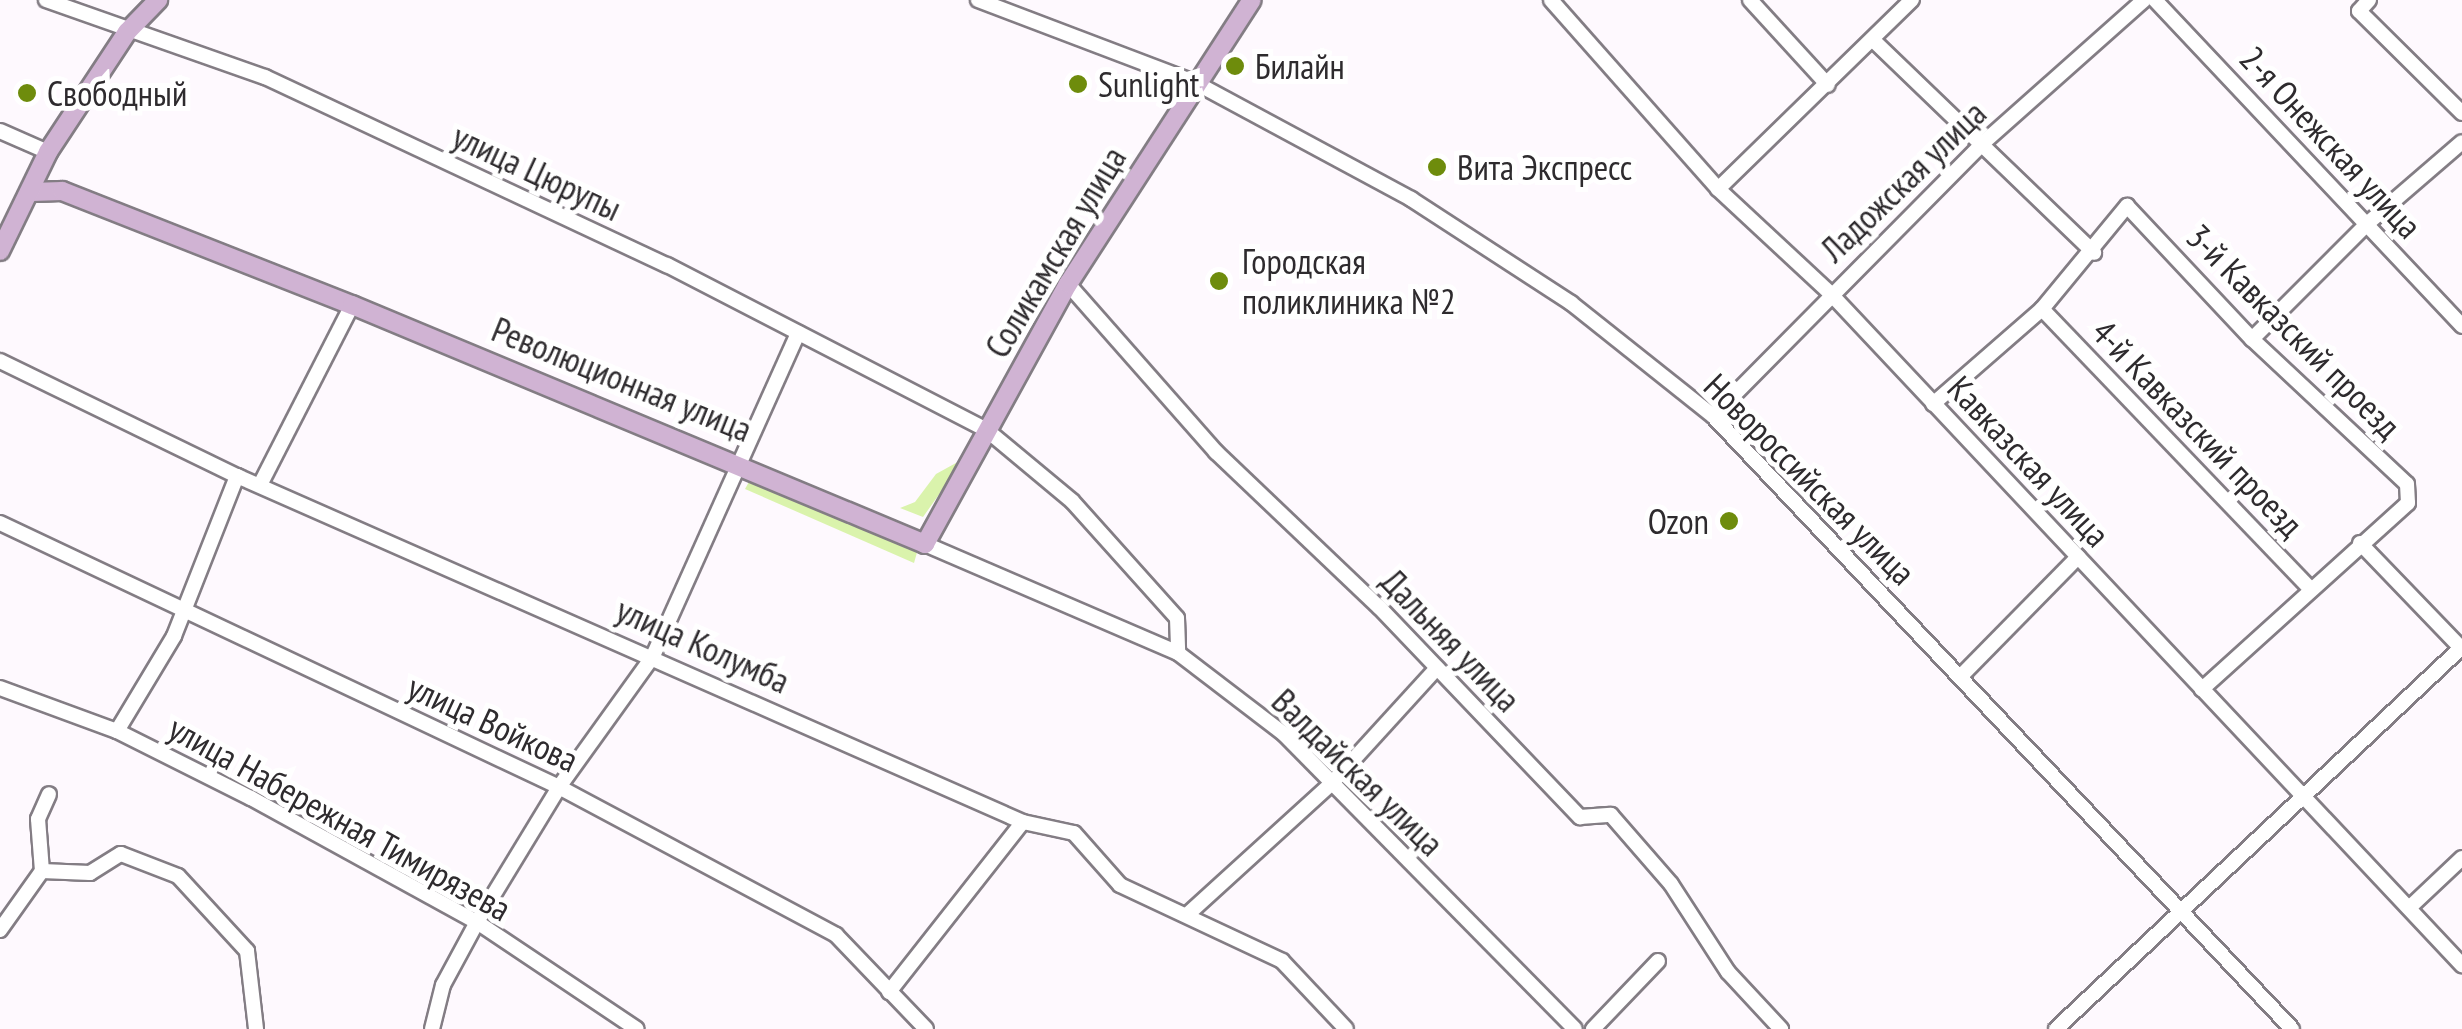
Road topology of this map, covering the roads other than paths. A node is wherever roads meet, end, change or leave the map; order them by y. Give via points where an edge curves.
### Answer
1 (46, 0) edge
2 (158, 0) edge
3 (978, 0) edge
4 (1252, 0) edge
5 (1550, 0) edge
6 (1750, 0) edge
7 (1912, 0) edge
8 (2144, 0) edge
9 (2156, 0) edge
10 (2364, 5) edge
11 (127, 32) junction
12 (1873, 40) junction
13 (1194, 82) junction
14 (1828, 85) junction
15 (2462, 113) edge
16 (0, 131) edge
17 (1984, 142) junction
18 (2462, 142) edge
19 (48, 152) junction
20 (1718, 188) junction
21 (32, 192) junction
22 (2367, 224) junction
23 (0, 251) edge
24 (2094, 253) junction
25 (1068, 284) junction
26 (1830, 293) junction
27 (352, 304) junction
28 (2042, 309) junction
29 (2462, 326) edge
30 (798, 332) junction
31 (2252, 339) junction
32 (0, 361) edge
33 (1933, 404) junction
34 (1713, 416) junction
35 (988, 431) junction
36 (743, 464) junction
37 (237, 476) junction
38 (261, 483) junction
39 (0, 524) edge
40 (925, 544) junction
41 (2360, 544) junction
42 (2078, 556) junction
43 (2310, 588) junction
44 (180, 609) junction
45 (2462, 648) edge
46 (1178, 654) junction
47 (653, 656) junction
48 (1437, 668) junction
49 (1961, 676) junction
50 (0, 688) edge
51 (2202, 689) junction
52 (117, 731) junction
53 (1331, 784) junction
54 (559, 787) junction
55 (50, 794) dead end
56 (2301, 794) junction
57 (1024, 822) junction
58 (2462, 858) edge
59 (42, 871) junction
60 (2408, 908) junction
61 (2178, 909) junction
62 (1188, 914) junction
63 (476, 922) junction
64 (0, 930) edge
65 (1658, 961) dead end
66 (2462, 965) edge
67 (888, 992) junction
68 (256, 1029) edge
69 (432, 1029) edge
70 (637, 1029) edge
71 (926, 1029) edge
72 (1346, 1029) edge
73 (1575, 1029) edge
74 (1593, 1029) edge
75 (1781, 1029) edge
76 (2056, 1029) edge
77 (2292, 1029) edge

1 - 11 street, улица Цюрупы
2 - 11 main road
3 - 13 street, Новороссийская улица
4 - 13 main road, Соликамская улица
5 - 20 street, Кавказская улица
6 - 14 street
7 - 12 street
8 - 17 street, Ладожская улица
9 - 22 street, 2-я Онежская улица
10 - 15 street
11 - 19 main road
11 - 30 street, улица Цюрупы via 266,77
12 - 14 street
12 - 17 street
13 - 25 main road, Соликамская улица
13 - 34 street, Новороссийская улица via 1410,199 1571,304
14 - 20 street
16 - 19 street
17 - 24 street
17 - 26 street, Ладожская улица
18 - 22 street
19 - 21 main road
20 - 26 street, Кавказская улица
21 - 23 main road
21 - 27 main road, Революционная улица via 62,191
22 - 29 street, 2-я Онежская улица
22 - 31 street
24 - 28 street, 3-й Кавказский проезд
24 - 31 street, 3-й Кавказский проезд via 2127,206
25 - 35 main road, Соликамская улица
25 - 48 street, Дальняя улица via 1216,452
26 - 33 street, Кавказская улица
26 - 34 street, Ладожская улица
27 - 36 main road, Революционная улица
27 - 38 street
28 - 33 street, 3-й Кавказский проезд
28 - 43 street, 4-й Кавказский проезд
30 - 35 street, улица Цюрупы
30 - 36 street
31 - 41 street, 3-й Кавказский проезд via 2407,484 2408,503
32 - 37 street, улица Колумба
33 - 42 street, Кавказская улица
34 - 49 street, Новороссийская улица
35 - 40 main road, Соликамская улица
35 - 46 street via 1072,501 1177,618
36 - 40 main road, Революционная улица
36 - 47 street
37 - 38 street, улица Колумба
37 - 44 street
38 - 47 street, улица Колумба
39 - 44 street, улица Войкова
40 - 46 street, Революционная улица
41 - 43 street, 3-й Кавказский проезд
41 - 45 street
42 - 49 street
42 - 51 street, Кавказская улица
43 - 51 street, 3-й Кавказский проезд
44 - 52 street via 174,636
44 - 54 street, улица Войкова
45 - 56 street
46 - 53 street, Валдайская улица via 1284,734
47 - 54 street
47 - 57 street, улица Колумба
48 - 53 street
48 - 75 street, Дальняя улица via 1580,817 1611,816 1672,884 1728,972
49 - 61 street, Новороссийская улица
50 - 52 street, улица Набережная Тимирязева
51 - 56 street, Кавказская улица
52 - 63 street, улица Набережная Тимирязева
53 - 62 street
53 - 73 street, Валдайская улица
54 - 63 street
54 - 67 street, улица Войкова via 836,935
55 - 59 street via 38,820
56 - 60 street, Кавказская улица
56 - 61 street
57 - 62 street, улица Колумба via 1074,833 1120,885
57 - 67 street
58 - 60 street
59 - 64 street
59 - 68 street via 90,873 121,854 178,876 247,951
60 - 66 street, Кавказская улица
61 - 76 street
61 - 77 street, Новороссийская улица
62 - 72 street, улица Колумба via 1282,961
63 - 69 street via 443,984
63 - 70 street, улица Набережная Тимирязева
65 - 74 street
67 - 71 street, улица Войкова

